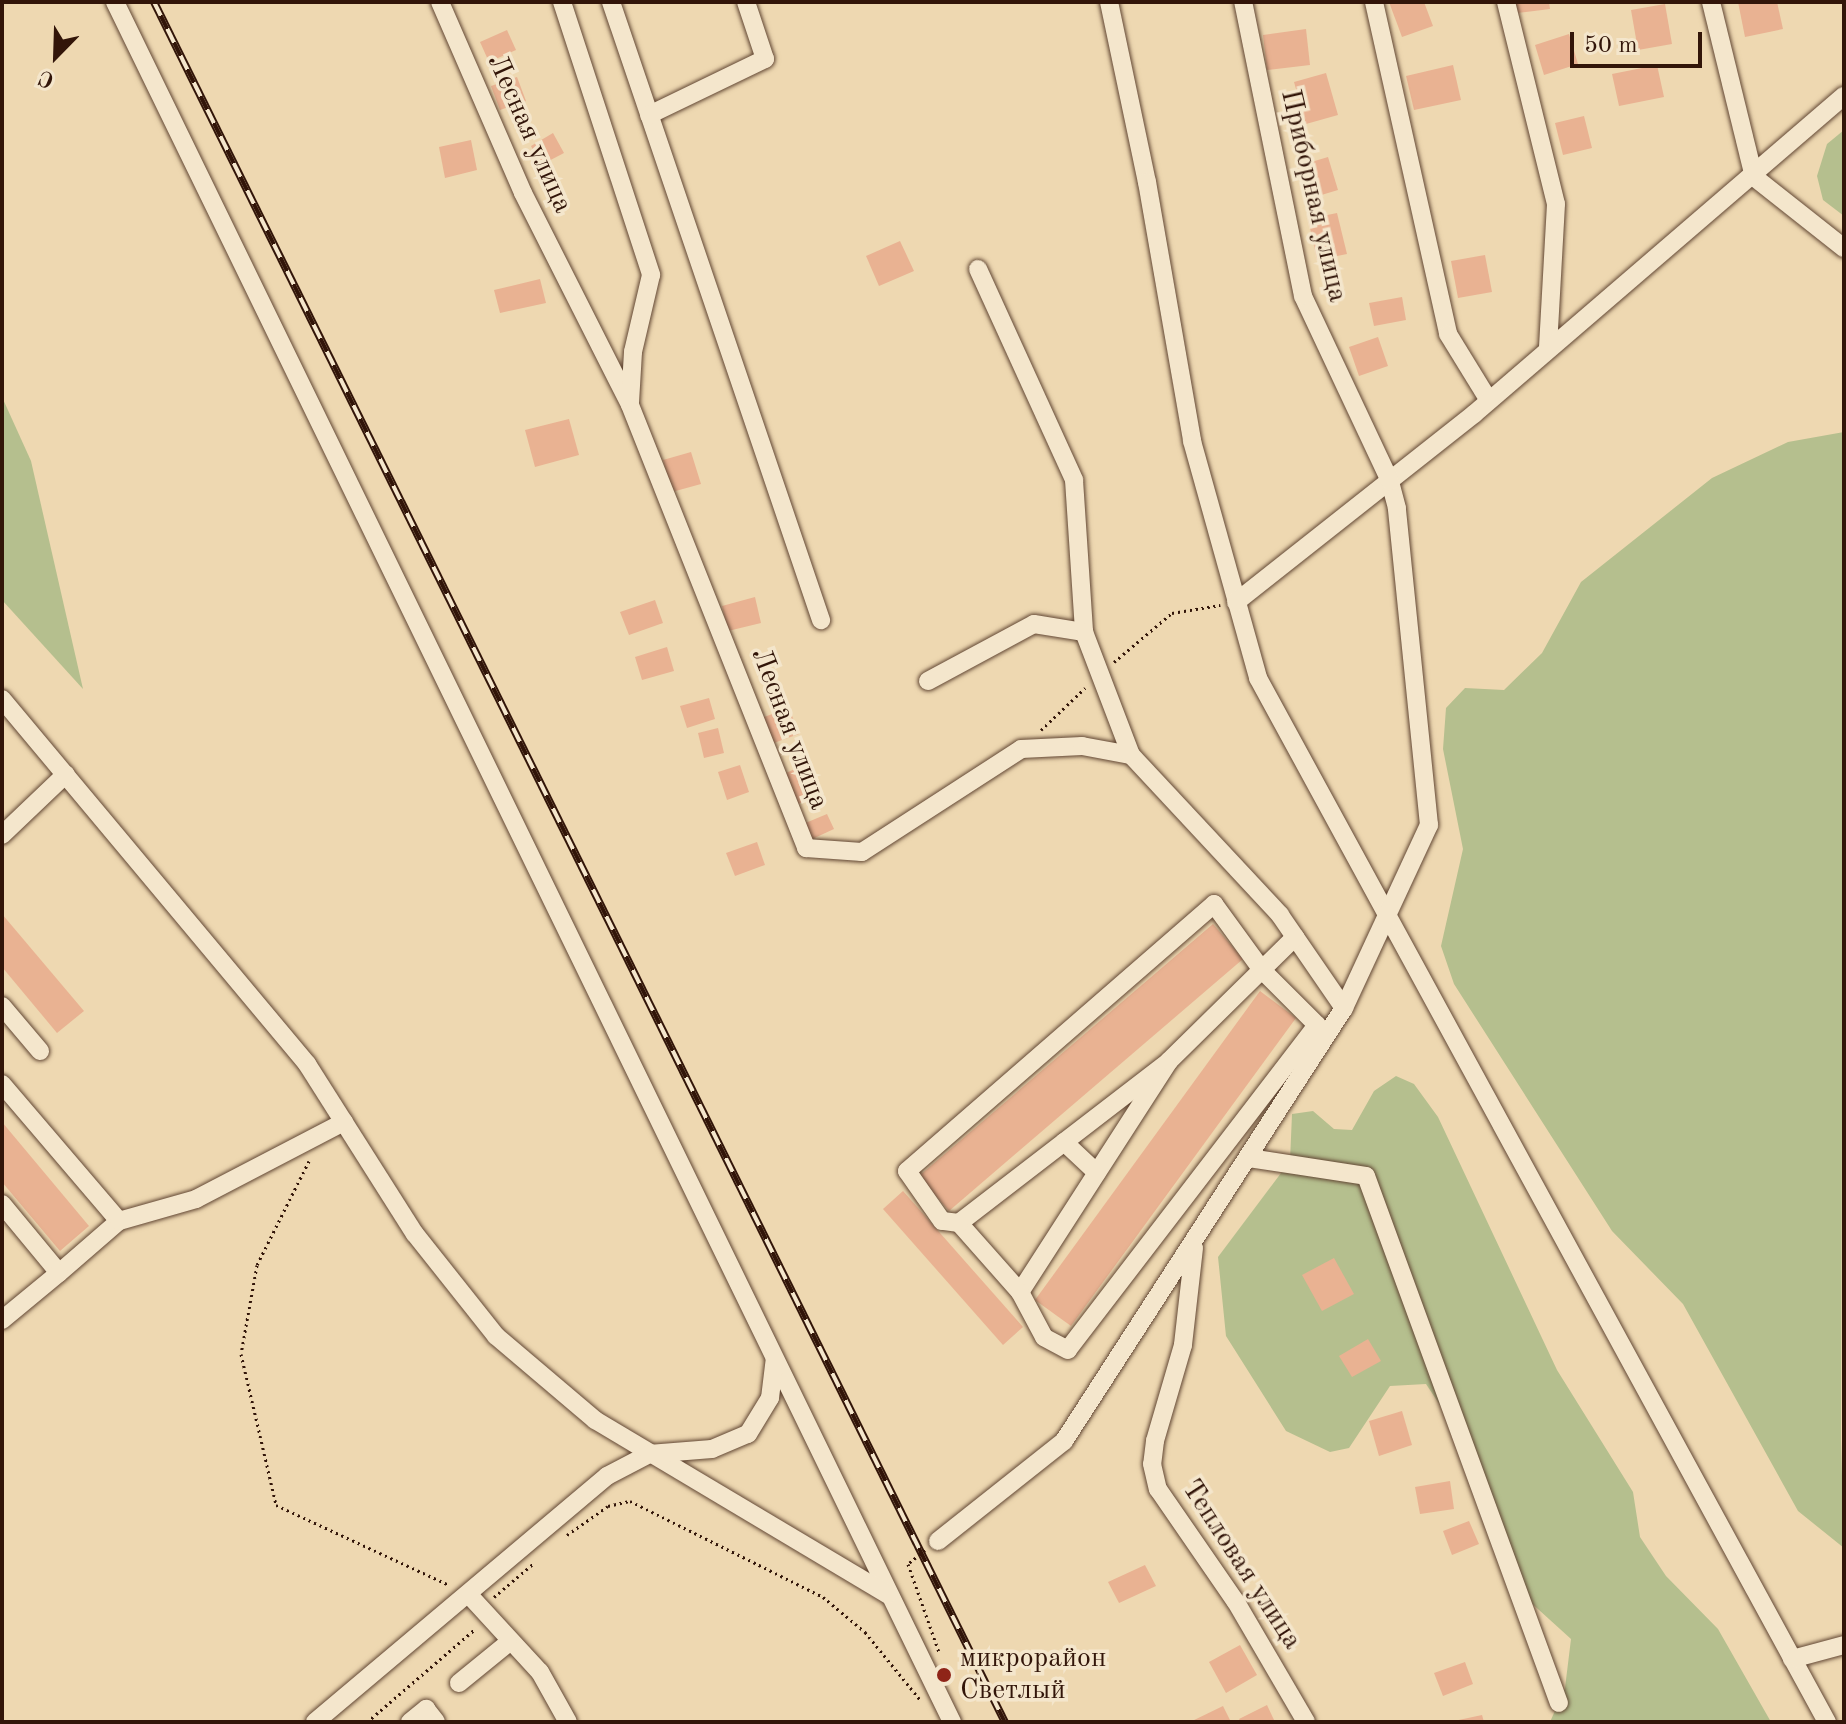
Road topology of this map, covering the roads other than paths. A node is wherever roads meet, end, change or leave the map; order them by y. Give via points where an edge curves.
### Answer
1 (115, 2) edge
2 (440, 2) edge
3 (562, 2) edge
4 (611, 2) edge
5 (746, 2) edge
6 (1109, 2) edge
7 (1243, 2) edge
8 (1374, 2) edge
9 (1506, 2) edge
10 (1711, 2) edge
11 (1844, 96) edge
12 (649, 115) junction
13 (1754, 177) junction
14 (1844, 248) edge
15 (978, 269) dead end
16 (1548, 349) junction
17 (1488, 399) junction
18 (630, 405) junction
19 (1390, 481) junction
20 (1236, 602) junction
21 (821, 620) dead end
22 (1084, 632) junction
23 (928, 681) dead end
24 (2, 699) edge
25 (1131, 755) junction
26 (66, 774) junction
27 (2, 835) edge
28 (1389, 919) junction
29 (1295, 937) junction
30 (1262, 970) junction
31 (2, 1006) edge
32 (1344, 1008) junction
33 (40, 1051) dead end
34 (1169, 1061) junction
35 (2, 1084) edge
36 (344, 1122) junction
37 (1064, 1142) junction
38 (1249, 1158) junction
39 (1097, 1173) junction
40 (2, 1204) edge
41 (119, 1221) junction
42 (959, 1223) junction
43 (1194, 1245) junction
44 (59, 1273) junction
45 (1020, 1292) junction
46 (2, 1320) edge
47 (775, 1359) junction
48 (649, 1454) junction
49 (938, 1541) road end
50 (888, 1595) junction
51 (475, 1601) junction
52 (508, 1643) junction
53 (1844, 1645) edge
54 (1792, 1659) junction
55 (459, 1683) dead end
56 (1559, 1703) dead end
57 (315, 1722) edge
58 (410, 1722) edge
59 (436, 1722) edge
60 (568, 1722) edge
61 (952, 1722) edge
62 (1306, 1722) edge
63 (1827, 1722) edge

1 - 47 street
2 - 18 street, Лесная улица via 523,193
3 - 18 street via 651,275 633,352
4 - 12 street
5 - 12 street via 765,59
6 - 20 street via 1192,441
7 - 19 street, Приборная улица via 1303,296
8 - 17 street via 1448,334
9 - 16 street via 1556,204
10 - 13 street
11 - 13 street
12 - 21 street
13 - 14 street
13 - 16 street
15 - 22 street via 1074,480
16 - 17 street
17 - 19 street
18 - 25 street, Лесная улица via 806,848 862,852 1021,749 1082,746
19 - 20 street
19 - 28 street, Приборная улица via 1429,825
20 - 28 street via 1258,678
22 - 23 street via 1034,624
22 - 25 street
24 - 26 street
25 - 29 street
26 - 27 street
26 - 36 street via 298,1052
28 - 32 street, Приборная улица
28 - 54 street
29 - 30 street
29 - 32 street
30 - 34 street
30 - 42 street via 1214,904 907,1171 942,1221
30 - 45 street via 1317,1025 1068,1350 1044,1337
31 - 33 street
32 - 38 street, Приборная улица
34 - 37 street
34 - 39 street
35 - 41 street
36 - 41 street via 196,1199
36 - 48 street via 415,1234 496,1336 595,1420
37 - 39 street
37 - 42 street
38 - 43 street, Приборная улица
38 - 56 street via 1366,1176
39 - 45 street
40 - 44 street
41 - 44 street
42 - 45 street
43 - 49 street, Приборная улица via 1064,1441
43 - 62 street, Тепловая улица via 1183,1345 1152,1464 1158,1489 1236,1602
44 - 46 street
47 - 48 street via 770,1398 748,1434 712,1449
47 - 50 street
48 - 50 street
48 - 51 street via 607,1476
50 - 61 street
51 - 52 street
51 - 57 street
52 - 55 street
52 - 60 street via 540,1672
53 - 54 street
54 - 63 street
58 - 59 street via 426,1709

